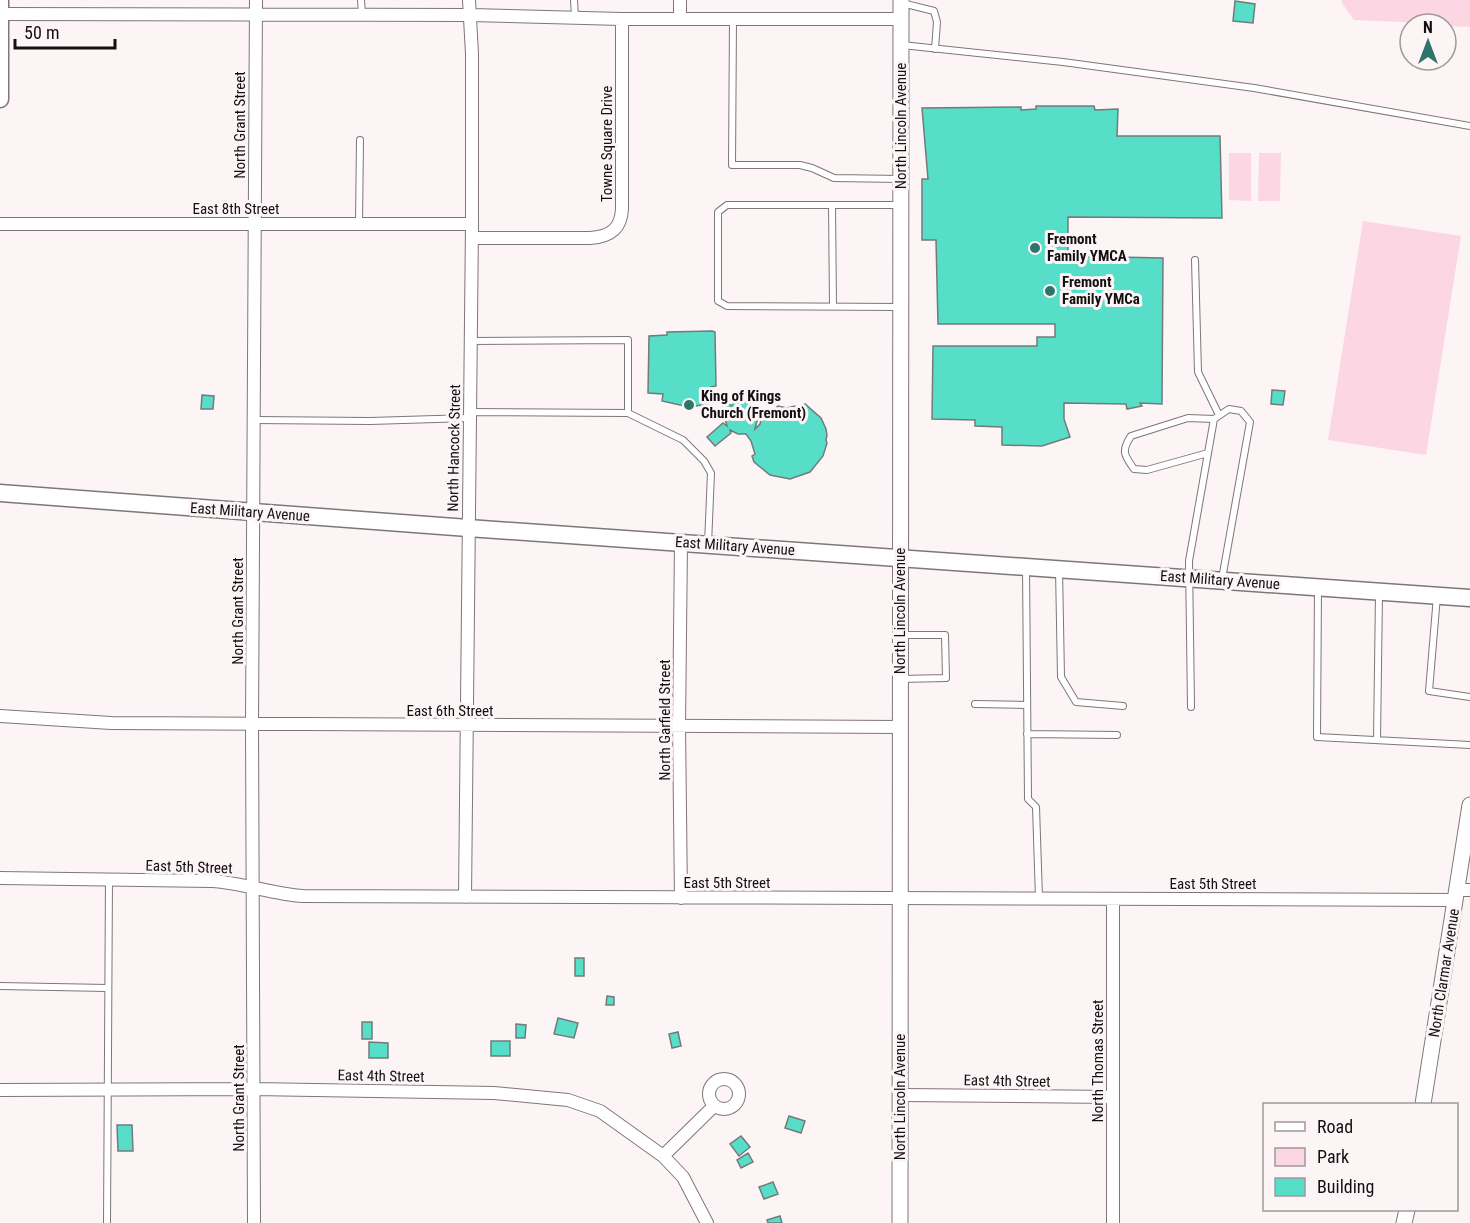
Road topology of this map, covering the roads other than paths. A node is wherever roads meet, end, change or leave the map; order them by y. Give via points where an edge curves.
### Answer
1 (0, 0) edge
2 (256, 0) edge
3 (362, 0) edge
4 (469, 0) edge
5 (574, 0) edge
6 (680, 0) edge
7 (901, 2) edge
8 (0, 14) edge
9 (256, 14) junction
10 (362, 15) junction
11 (471, 15) junction
12 (574, 18) junction
13 (622, 19) junction
14 (680, 19) junction
15 (732, 19) junction
16 (901, 19) junction
17 (901, 45) junction
18 (935, 49) junction
19 (0, 99) edge
20 (1470, 126) edge
21 (360, 140) dead end
22 (901, 179) junction
23 (832, 205) junction
24 (901, 205) junction
25 (0, 224) edge
26 (254, 224) junction
27 (359, 224) junction
28 (472, 224) junction
29 (472, 238) junction
30 (1195, 260) dead end
31 (833, 306) junction
32 (902, 307) junction
33 (470, 341) junction
34 (628, 413) junction
35 (470, 415) junction
36 (1217, 417) junction
37 (254, 420) junction
38 (1208, 453) junction
39 (0, 493) edge
40 (254, 513) junction
41 (468, 528) junction
42 (681, 543) junction
43 (708, 544) junction
44 (900, 558) junction
45 (1026, 567) junction
46 (1059, 569) junction
47 (1190, 578) junction
48 (1222, 580) junction
49 (1318, 587) junction
50 (1379, 591) junction
51 (1437, 596) junction
52 (1470, 598) edge
53 (900, 635) junction
54 (900, 679) junction
55 (1470, 697) edge
56 (975, 704) dead end
57 (1027, 705) junction
58 (1123, 706) dead end
59 (1191, 707) dead end
60 (0, 716) edge
61 (252, 725) junction
62 (466, 726) junction
63 (679, 726) junction
64 (900, 727) junction
65 (1027, 734) junction
66 (1117, 735) dead end
67 (1377, 740) junction
68 (1470, 745) edge
69 (1470, 805) edge
70 (0, 878) edge
71 (109, 879) junction
72 (253, 886) junction
73 (1461, 894) edge
74 (465, 897) junction
75 (681, 898) junction
76 (900, 899) junction
77 (1039, 899) junction
78 (1113, 899) junction
79 (0, 986) edge
80 (107, 988) junction
81 (254, 1089) junction
82 (0, 1090) edge
83 (109, 1090) junction
84 (901, 1095) junction
85 (1113, 1097) junction
86 (1423, 1103) edge
87 (714, 1106) dead end
88 (663, 1156) junction
89 (107, 1223) edge
90 (254, 1223) edge
91 (707, 1223) edge
92 (900, 1223) edge
93 (1113, 1223) edge

1 - 8 main road
2 - 9 street, North Grant Street
3 - 10 lane
4 - 11 street, North Hancock Street
5 - 12 lane
6 - 14 street
7 - 16 street, North Lincoln Avenue
7 - 18 lane via 934,11 938,22
8 - 9 street
8 - 19 main road
9 - 10 street
9 - 26 street, North Grant Street
10 - 11 street
11 - 12 street
11 - 28 street, North Hancock Street
12 - 13 street
13 - 14 street
13 - 29 street, Towne Square Drive via 622,209 617,228 607,236 590,238
14 - 15 street
15 - 16 street
15 - 22 lane via 732,165 800,165 834,178
16 - 17 street, North Lincoln Avenue
17 - 18 lane
17 - 22 street, North Lincoln Avenue
18 - 20 lane via 1254,88
21 - 27 lane
22 - 24 street, North Lincoln Avenue
23 - 24 lane
23 - 31 lane
23 - 31 lane via 727,205 718,212 718,301 727,306
24 - 32 street, North Lincoln Avenue
25 - 26 street, East 8th Street
26 - 27 street, East 8th Street
26 - 37 street, North Grant Street
27 - 28 street, East 8th Street
28 - 29 street, North Hancock Street
29 - 33 street, North Hancock Street
30 - 36 lane via 1198,372
31 - 32 lane
32 - 44 street, North Lincoln Avenue
33 - 34 lane via 628,340
33 - 35 street, North Hancock Street
34 - 35 lane
34 - 43 lane via 683,440 704,461 711,473
35 - 37 lane via 370,421
35 - 41 street, North Hancock Street
36 - 38 lane
36 - 38 lane via 1188,418 1131,436 1125,446 1125,456 1134,469 1147,471
36 - 48 lane via 1229,409 1241,411 1250,422
37 - 40 street, North Grant Street
38 - 47 lane via 1189,561
39 - 40 main road, East Military Avenue
40 - 41 main road, East Military Avenue
40 - 61 street, North Grant Street
41 - 42 main road, East Military Avenue
41 - 62 street, North Hancock Street
42 - 43 main road, East Military Avenue
42 - 63 street, North Garfield Street
43 - 44 main road, East Military Avenue
44 - 45 main road, East Military Avenue
44 - 53 street, North Lincoln Avenue
45 - 46 main road, East Military Avenue
45 - 57 lane
46 - 47 main road, East Military Avenue
46 - 58 lane via 1061,677 1076,702
47 - 48 main road, East Military Avenue
47 - 59 lane
48 - 49 main road, East Military Avenue
49 - 50 main road, East Military Avenue
49 - 67 lane via 1317,737
50 - 51 main road, East Military Avenue
50 - 67 lane
51 - 52 main road, East Military Avenue
51 - 55 lane via 1429,691
53 - 54 street, North Lincoln Avenue
53 - 54 lane via 945,635 946,678
54 - 64 street, North Lincoln Avenue
56 - 57 lane
57 - 65 lane
60 - 61 street, East 6th Street via 94,723
61 - 62 street, East 6th Street
61 - 72 street, North Grant Street
62 - 63 street, East 6th Street
62 - 74 street, North Hancock Street
63 - 64 street, East 6th Street
63 - 75 street, North Garfield Street
64 - 76 street, North Lincoln Avenue
65 - 66 lane
65 - 77 lane via 1028,799 1036,807
67 - 68 lane
69 - 73 street, North Clarmar Avenue
70 - 71 street, East 5th Street
71 - 72 street, East 5th Street via 212,881
71 - 80 lane
72 - 74 street, East 5th Street via 267,892 303,896
72 - 81 street, North Grant Street
73 - 78 street, East 5th Street
73 - 86 street, North Clarmar Avenue
74 - 75 street, East 5th Street
75 - 76 street, East 5th Street
76 - 77 street, East 5th Street
76 - 84 street, North Lincoln Avenue
77 - 78 street, East 5th Street
78 - 85 street, North Thomas Street
79 - 80 lane
80 - 83 lane
81 - 83 street, East 4th Street
81 - 88 street, East 4th Street via 494,1093 568,1100 600,1111
81 - 90 street, North Grant Street
82 - 83 street, East 4th Street
83 - 89 lane
84 - 85 street, East 4th Street
84 - 92 street, North Lincoln Avenue
85 - 93 street, North Thomas Street
87 - 88 street
88 - 91 street, East 4th Street via 683,1177

